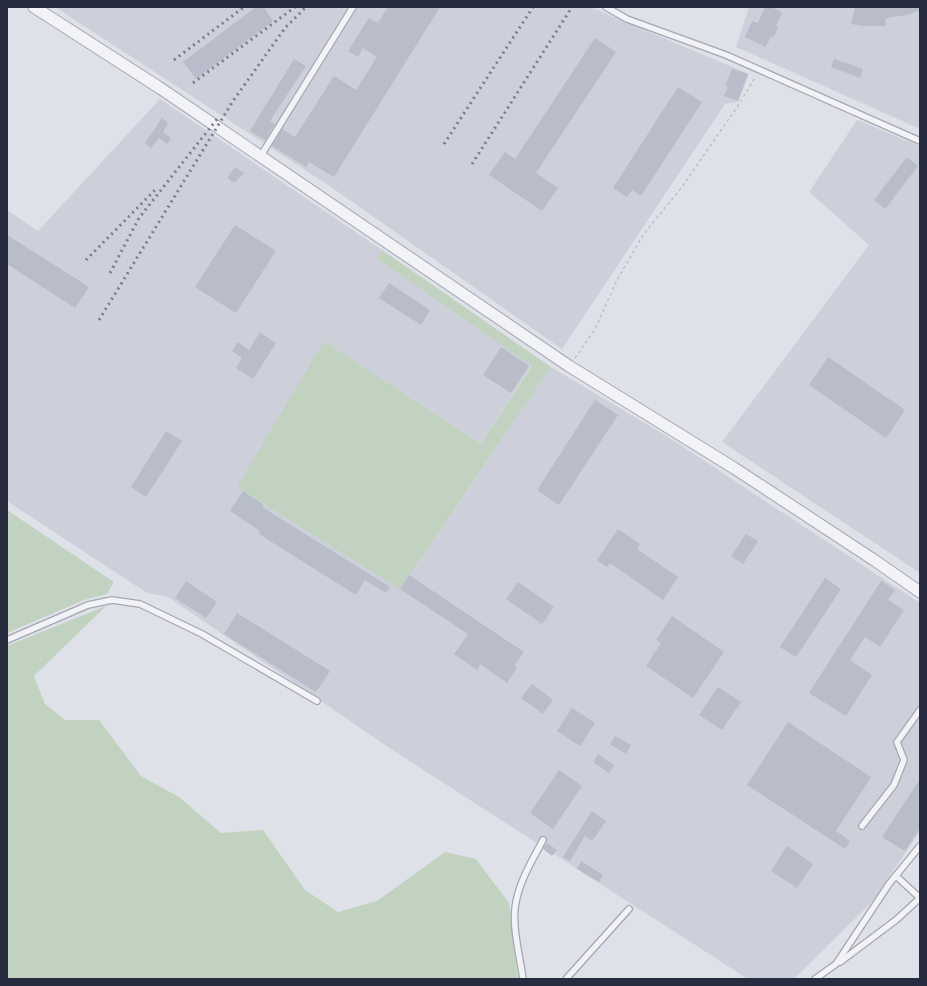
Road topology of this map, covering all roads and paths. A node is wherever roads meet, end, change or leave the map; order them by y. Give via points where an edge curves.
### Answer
1 (34, 7) edge
2 (353, 7) edge
3 (606, 7) edge
4 (759, 70) junction
5 (920, 141) edge
6 (260, 157) junction
7 (569, 366) junction
8 (920, 592) edge
9 (7, 640) edge
10 (317, 701) dead end
11 (920, 710) edge
12 (862, 826) dead end
13 (543, 840) dead end
14 (920, 846) edge
15 (896, 876) junction
16 (920, 898) edge
17 (629, 908) dead end
18 (836, 964) junction
19 (523, 979) edge
20 (566, 979) edge
21 (815, 979) edge

1 - 6 street via 160,88
2 - 6 lane
3 - 4 lane via 627,19 726,55
4 - 5 lane
4 - 7 path via 702,158 643,235 617,280 594,329
6 - 7 street
7 - 8 street via 734,468
9 - 10 lane via 88,605 112,600 140,604 202,634
11 - 12 lane via 898,742 904,760 894,785
13 - 19 lane via 515,903 514,916
14 - 15 lane
15 - 16 lane
15 - 18 lane
16 - 18 lane via 890,925
17 - 20 lane
18 - 21 lane

